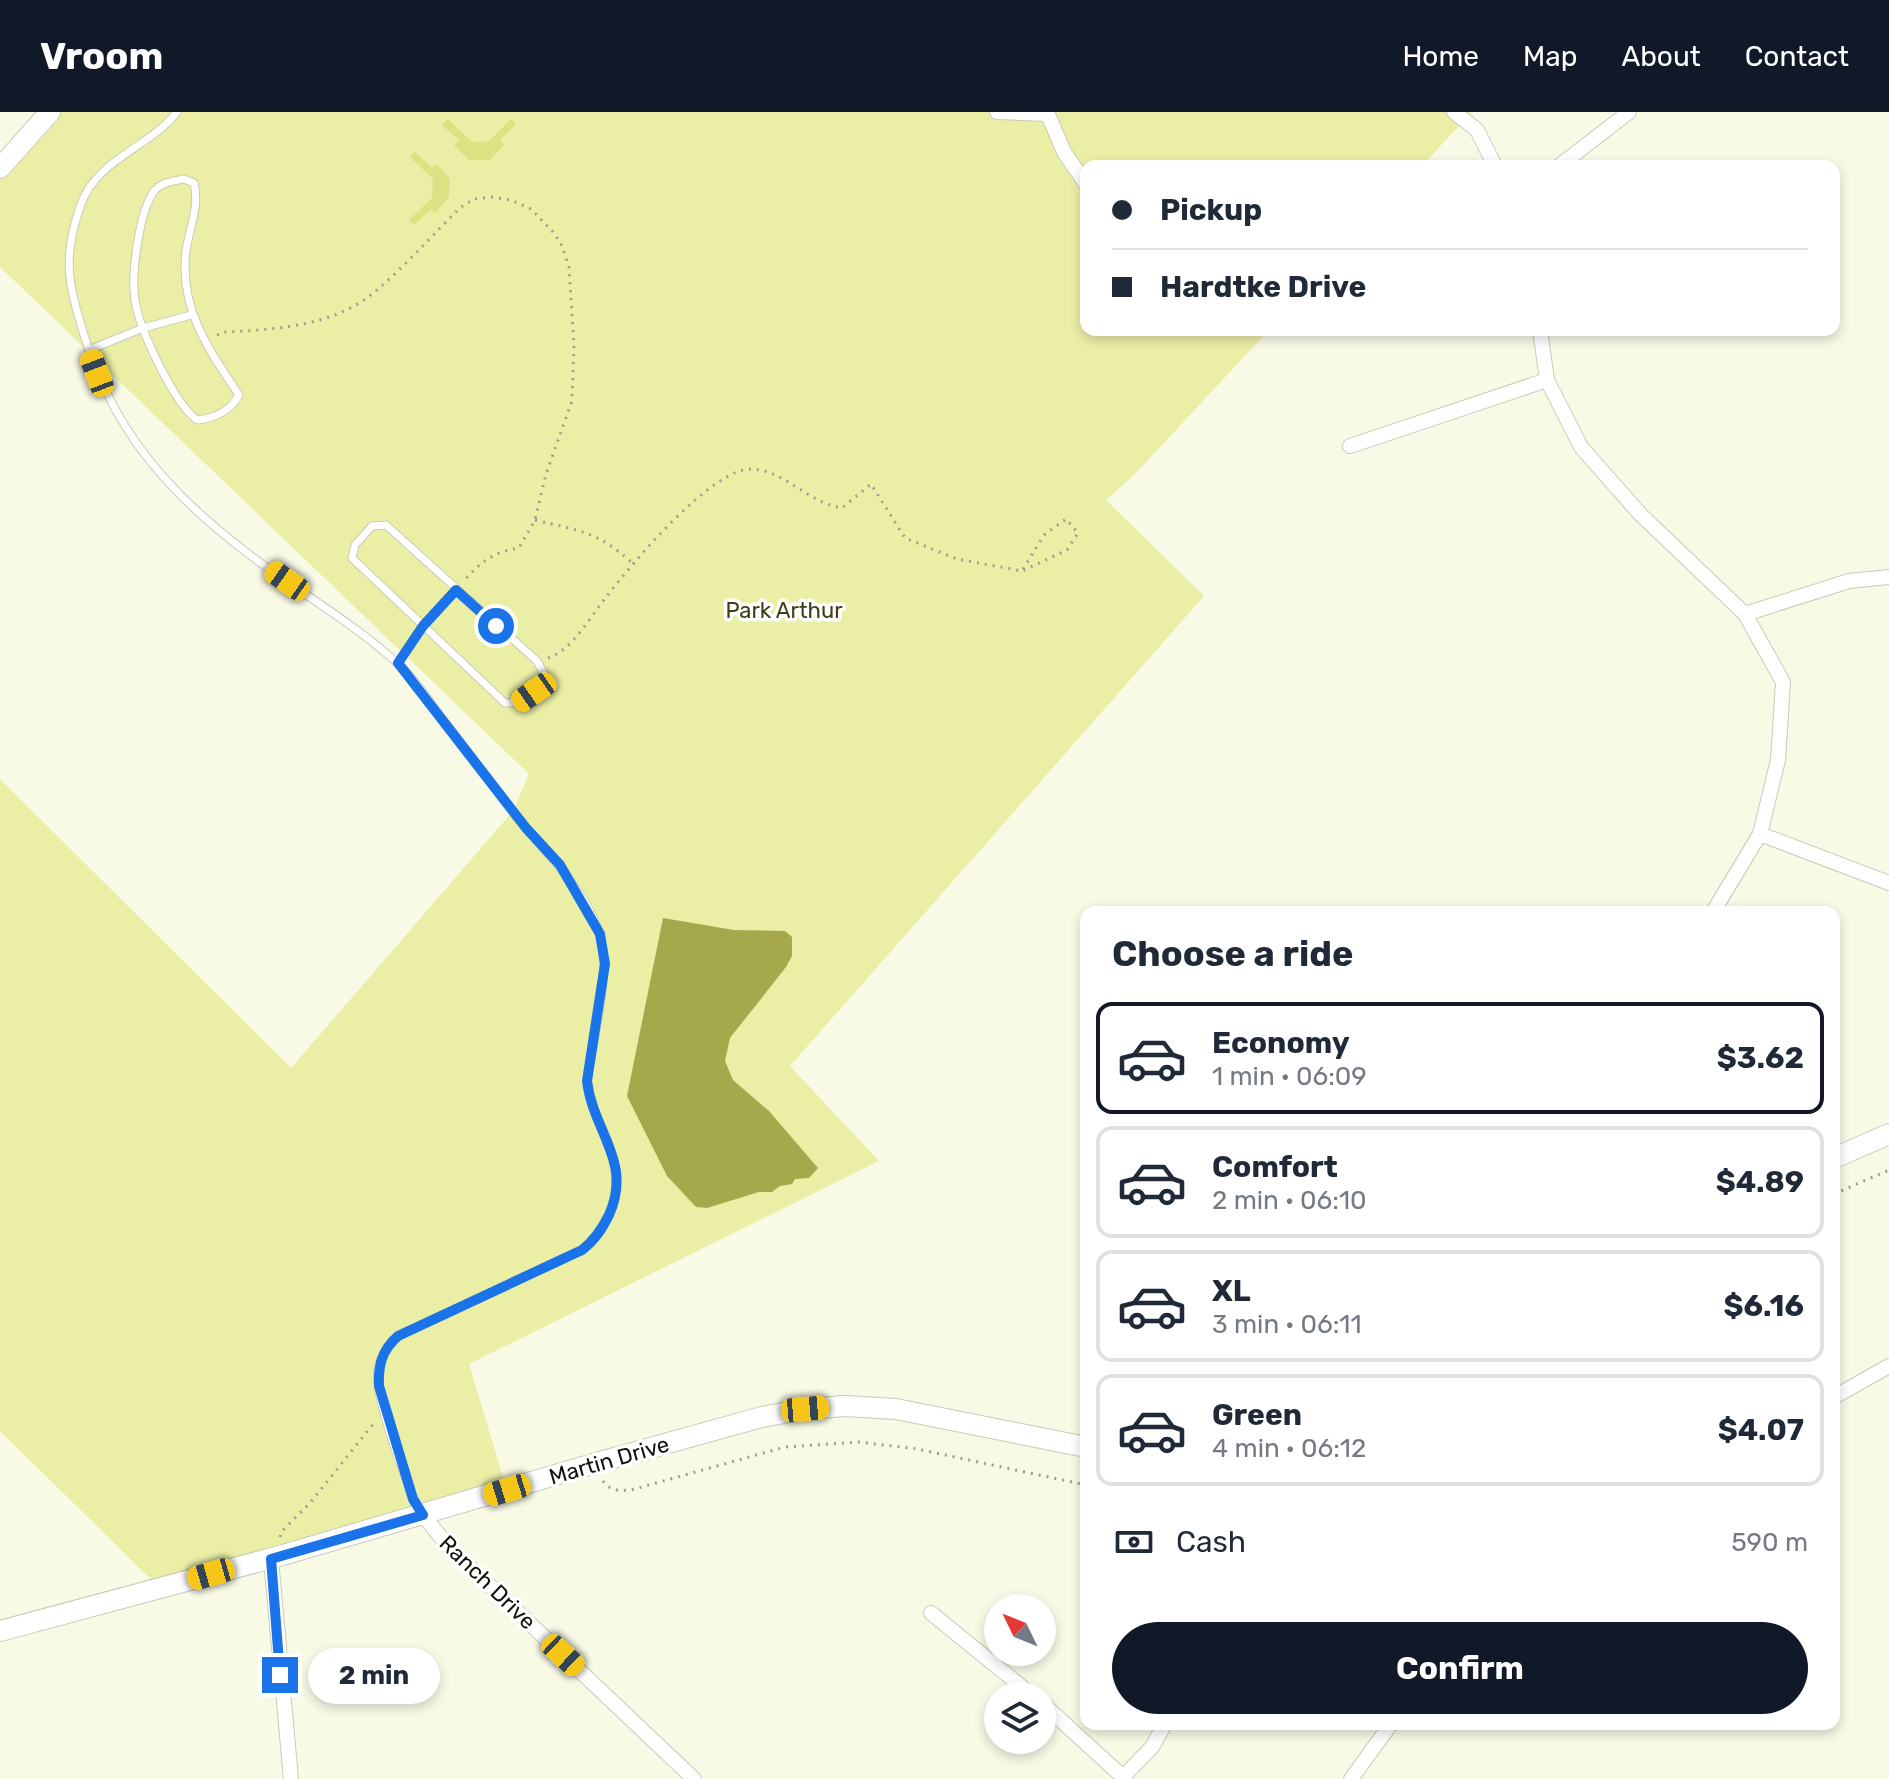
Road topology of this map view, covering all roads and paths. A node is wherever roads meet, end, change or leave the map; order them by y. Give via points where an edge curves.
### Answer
1 (50, 112) edge
2 (177, 112) edge
3 (997, 112) edge
4 (1454, 112) edge
5 (1629, 112) edge
6 (1047, 113) edge
7 (1492, 160) edge
8 (1567, 160) edge
9 (0, 168) edge
10 (1080, 175) edge
11 (191, 315) junction
12 (143, 328) junction
13 (1541, 336) edge
14 (203, 342) junction
15 (89, 350) junction
16 (1547, 380) junction
17 (1350, 446) dead end
18 (535, 520) junction
19 (632, 563) junction
20 (1022, 571) junction
21 (1889, 577) edge
22 (456, 590) junction
23 (1745, 614) junction
24 (423, 626) junction
25 (537, 661) junction
26 (398, 663) junction
27 (1760, 834) junction
28 (1889, 883) edge
29 (1717, 906) edge
30 (1889, 1134) edge
31 (1840, 1155) edge
32 (1889, 1170) edge
33 (1840, 1191) edge
34 (1889, 1366) edge
35 (1840, 1394) edge
36 (385, 1412) junction
37 (1080, 1446) edge
38 (596, 1463) junction
39 (1080, 1484) edge
40 (423, 1515) junction
41 (276, 1551) junction
42 (931, 1613) dead end
43 (0, 1631) edge
44 (1016, 1682) edge
45 (1056, 1716) edge
46 (1162, 1730) edge
47 (1387, 1730) edge
48 (1124, 1778) edge
49 (291, 1779) edge
50 (694, 1779) edge
51 (1351, 1779) edge

1 - 9 street
2 - 15 lane via 100,174 82,201 70,247 69,285
3 - 6 street
4 - 7 street via 1477,130
5 - 8 street
6 - 10 street
11 - 12 lane
11 - 12 lane via 186,252 197,196 194,183 184,179 155,190 135,251 134,299
11 - 14 lane
12 - 14 lane via 187,413 197,420 233,406 239,395
12 - 15 lane
13 - 16 street
14 - 18 path via 224,332 302,323 350,308 372,295 474,199 502,198 531,209 566,254 574,346 571,404
15 - 26 lane via 106,396 138,448 184,499 237,545
16 - 17 street
16 - 23 street via 1581,447 1640,514
18 - 19 path via 595,535
18 - 22 path via 519,548 491,555
19 - 20 path via 725,477 754,469 842,508 871,484 905,538 957,559
19 - 25 path via 573,638 556,655
20 - 20 path via 1044,535 1066,519 1078,533 1067,550
21 - 23 street via 1849,581
22 - 24 lane
22 - 24 lane via 386,525 372,526 355,545 352,558
22 - 25 lane
23 - 27 street via 1783,682 1778,760
24 - 25 lane via 505,703 518,703 534,692 544,674
24 - 26 lane
26 - 36 lane via 560,865 600,934 605,964 587,1081 618,1175 616,1197 593,1241 387,1346 378,1368
27 - 28 street
27 - 29 street
30 - 31 street
32 - 33 path
34 - 35 street
36 - 40 lane
36 - 41 path via 282,1531
37 - 38 street, Martin Drive via 909,1411 845,1406 762,1417
38 - 39 path via 606,1486 620,1491 785,1447 860,1442
38 - 40 street, Martin Drive
40 - 41 street, Martin Drive
40 - 50 street, Ranch Drive via 448,1546
41 - 43 street, Martin Drive
41 - 49 street
42 - 44 street
45 - 48 street
46 - 48 street
47 - 51 street

